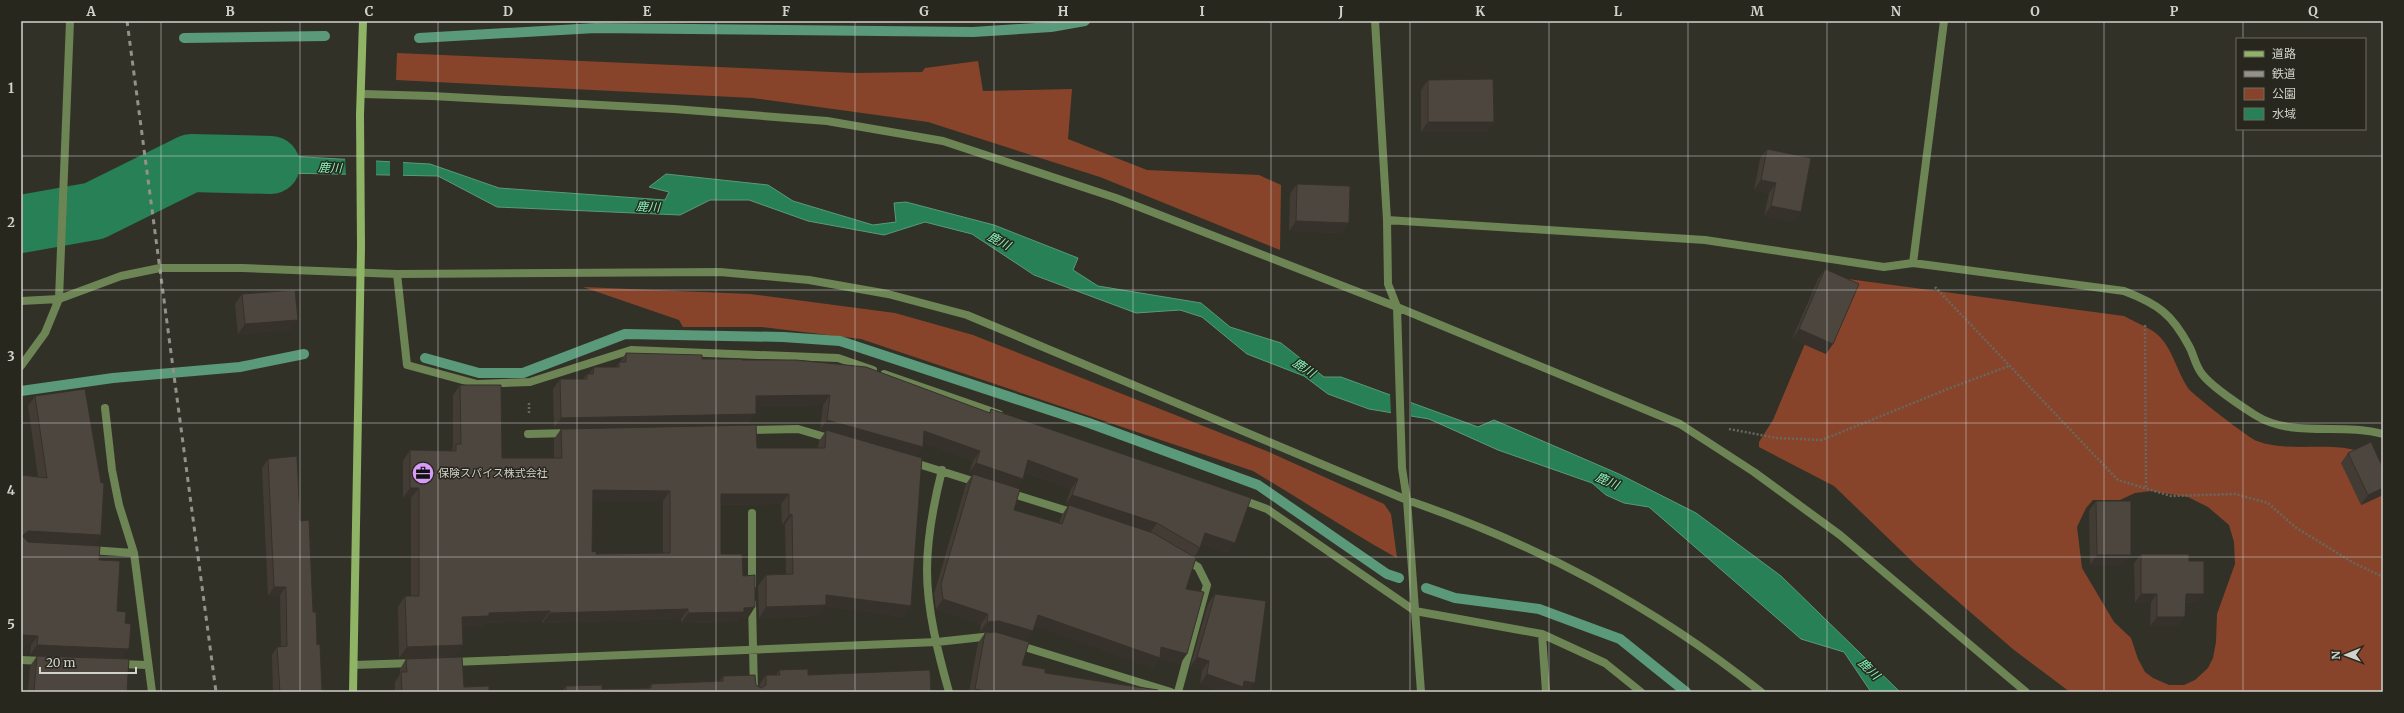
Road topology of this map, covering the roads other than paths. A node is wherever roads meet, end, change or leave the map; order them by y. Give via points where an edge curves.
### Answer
1 (70, 21) edge
2 (363, 21) edge
3 (1375, 21) edge
4 (1944, 21) edge
5 (362, 94) junction
6 (1387, 220) junction
7 (1913, 263) junction
8 (360, 271) junction
9 (397, 274) junction
10 (59, 299) junction
11 (21, 301) edge
12 (1397, 307) junction
13 (21, 366) edge
14 (105, 408) dead end
15 (1011, 419) edge
16 (734, 430) edge
17 (575, 433) edge
18 (528, 434) road end
19 (2383, 434) edge
20 (843, 442) edge
21 (904, 459) edge
22 (942, 470) junction
23 (986, 485) edge
24 (1001, 490) edge
25 (1229, 495) edge
26 (1407, 500) junction
27 (752, 513) dead end
28 (1082, 516) edge
29 (81, 550) edge
30 (134, 553) junction
31 (1179, 556) edge
32 (1415, 611) junction
33 (1542, 634) junction
34 (998, 638) edge
35 (937, 642) junction
36 (1013, 643) edge
37 (752, 651) junction
38 (21, 660) edge
39 (53, 661) edge
40 (445, 662) edge
41 (108, 663) edge
42 (421, 663) edge
43 (148, 665) junction
44 (354, 665) junction
45 (152, 692) edge
46 (353, 692) edge
47 (754, 692) edge
48 (949, 692) edge
49 (1171, 692) edge
50 (1178, 692) edge
51 (1421, 692) edge
52 (1546, 692) edge
53 (1641, 692) edge
54 (1760, 692) edge
55 (2026, 692) edge

1 - 10 street
2 - 5 street
3 - 6 street
4 - 7 street
5 - 8 street
5 - 12 street via 689,110 827,122 943,142 1116,198
6 - 7 street via 1705,240 1884,267
6 - 12 street via 1388,284
7 - 19 street via 2124,291 2145,299 2168,314 2187,343 2202,374 2256,415 2286,427 2362,430
8 - 9 street
8 - 10 street via 160,268 122,276
8 - 44 street
9 - 15 street via 407,365 477,384 530,382 631,350 823,356 838,358
9 - 26 street via 720,272 809,280 888,294 967,315
10 - 11 street
10 - 13 street via 45,333
12 - 26 street via 1402,468
12 - 55 street via 1680,424 1754,472 1840,535
14 - 30 street via 119,505
16 - 20 street via 798,429
17 - 18 street
21 - 22 street
22 - 23 street
22 - 35 street via 934,504 927,569 929,602
24 - 28 street
25 - 32 street via 1266,509
26 - 32 street
26 - 54 street via 1465,520 1580,571 1639,606 1724,663
27 - 37 street
29 - 30 street
30 - 43 street
31 - 50 street via 1198,567 1207,585
32 - 33 street
32 - 51 street
33 - 52 street
33 - 53 street via 1605,663
34 - 35 street via 990,636
35 - 37 street
35 - 48 street
36 - 49 street
37 - 40 street
37 - 47 street
38 - 39 street
41 - 43 street
42 - 44 street
43 - 45 street
44 - 46 street

